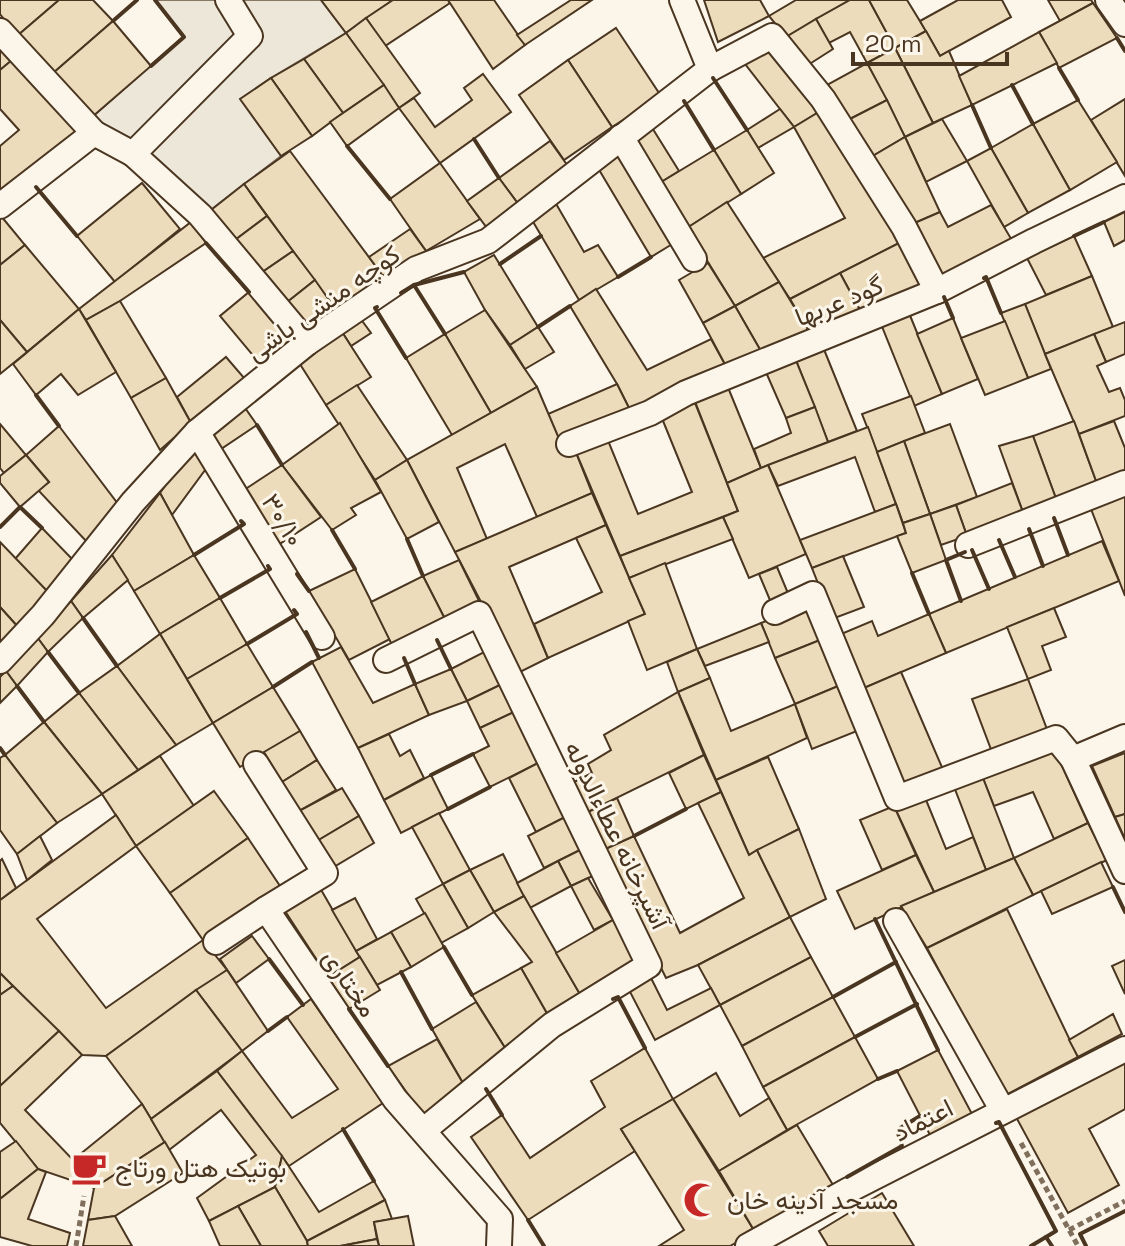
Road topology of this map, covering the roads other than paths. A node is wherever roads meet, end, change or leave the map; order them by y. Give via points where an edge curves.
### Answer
1 (228, 0) edge
2 (682, 0) edge
3 (1108, 0) edge
4 (1125, 24) edge
5 (0, 31) edge
6 (710, 69) junction
7 (94, 133) junction
8 (621, 137) junction
9 (133, 154) junction
10 (1125, 197) edge
11 (0, 206) edge
12 (694, 259) dead end
13 (937, 291) junction
14 (307, 343) junction
15 (197, 432) junction
16 (569, 444) dead end
17 (1125, 483) edge
18 (968, 545) dead end
19 (775, 612) dead end
20 (322, 637) dead end
21 (386, 660) dead end
22 (0, 661) edge
23 (1125, 737) edge
24 (1073, 759) junction
25 (256, 764) dead end
26 (1125, 871) edge
27 (266, 909) junction
28 (896, 921) dead end
29 (216, 942) dead end
30 (1125, 1049) edge
31 (1003, 1111) junction
32 (424, 1130) junction
33 (499, 1246) edge
34 (748, 1246) edge

1 - 9 lane via 250,36
2 - 6 lane
3 - 4 lane
5 - 7 lane
6 - 8 lane, کوچه منشی باشی
6 - 13 lane, کوچه منشی باشی via 772,36 823,99 904,227
7 - 9 lane
7 - 11 lane
8 - 12 lane
8 - 14 lane, کوچه منشی باشی via 488,241 416,269
9 - 14 lane via 200,215
10 - 13 lane, گود عربها
13 - 16 lane, گود عربها
14 - 15 lane, کوچه منشی باشی
15 - 20 lane, ۳۰/۱۰
15 - 22 lane, کوچه منشی باشی
17 - 18 lane
19 - 24 lane via 813,594 897,798 1056,738
21 - 32 lane, آشپرخانه عطاءالدوله via 479,614 649,965 552,1025
23 - 24 lane
24 - 26 lane
25 - 27 lane via 325,873
27 - 29 lane
27 - 32 lane, مختاری via 395,1099
28 - 31 lane
30 - 31 lane, اعتماد
31 - 34 lane, اعتماد
32 - 33 lane, مختاری via 500,1219

